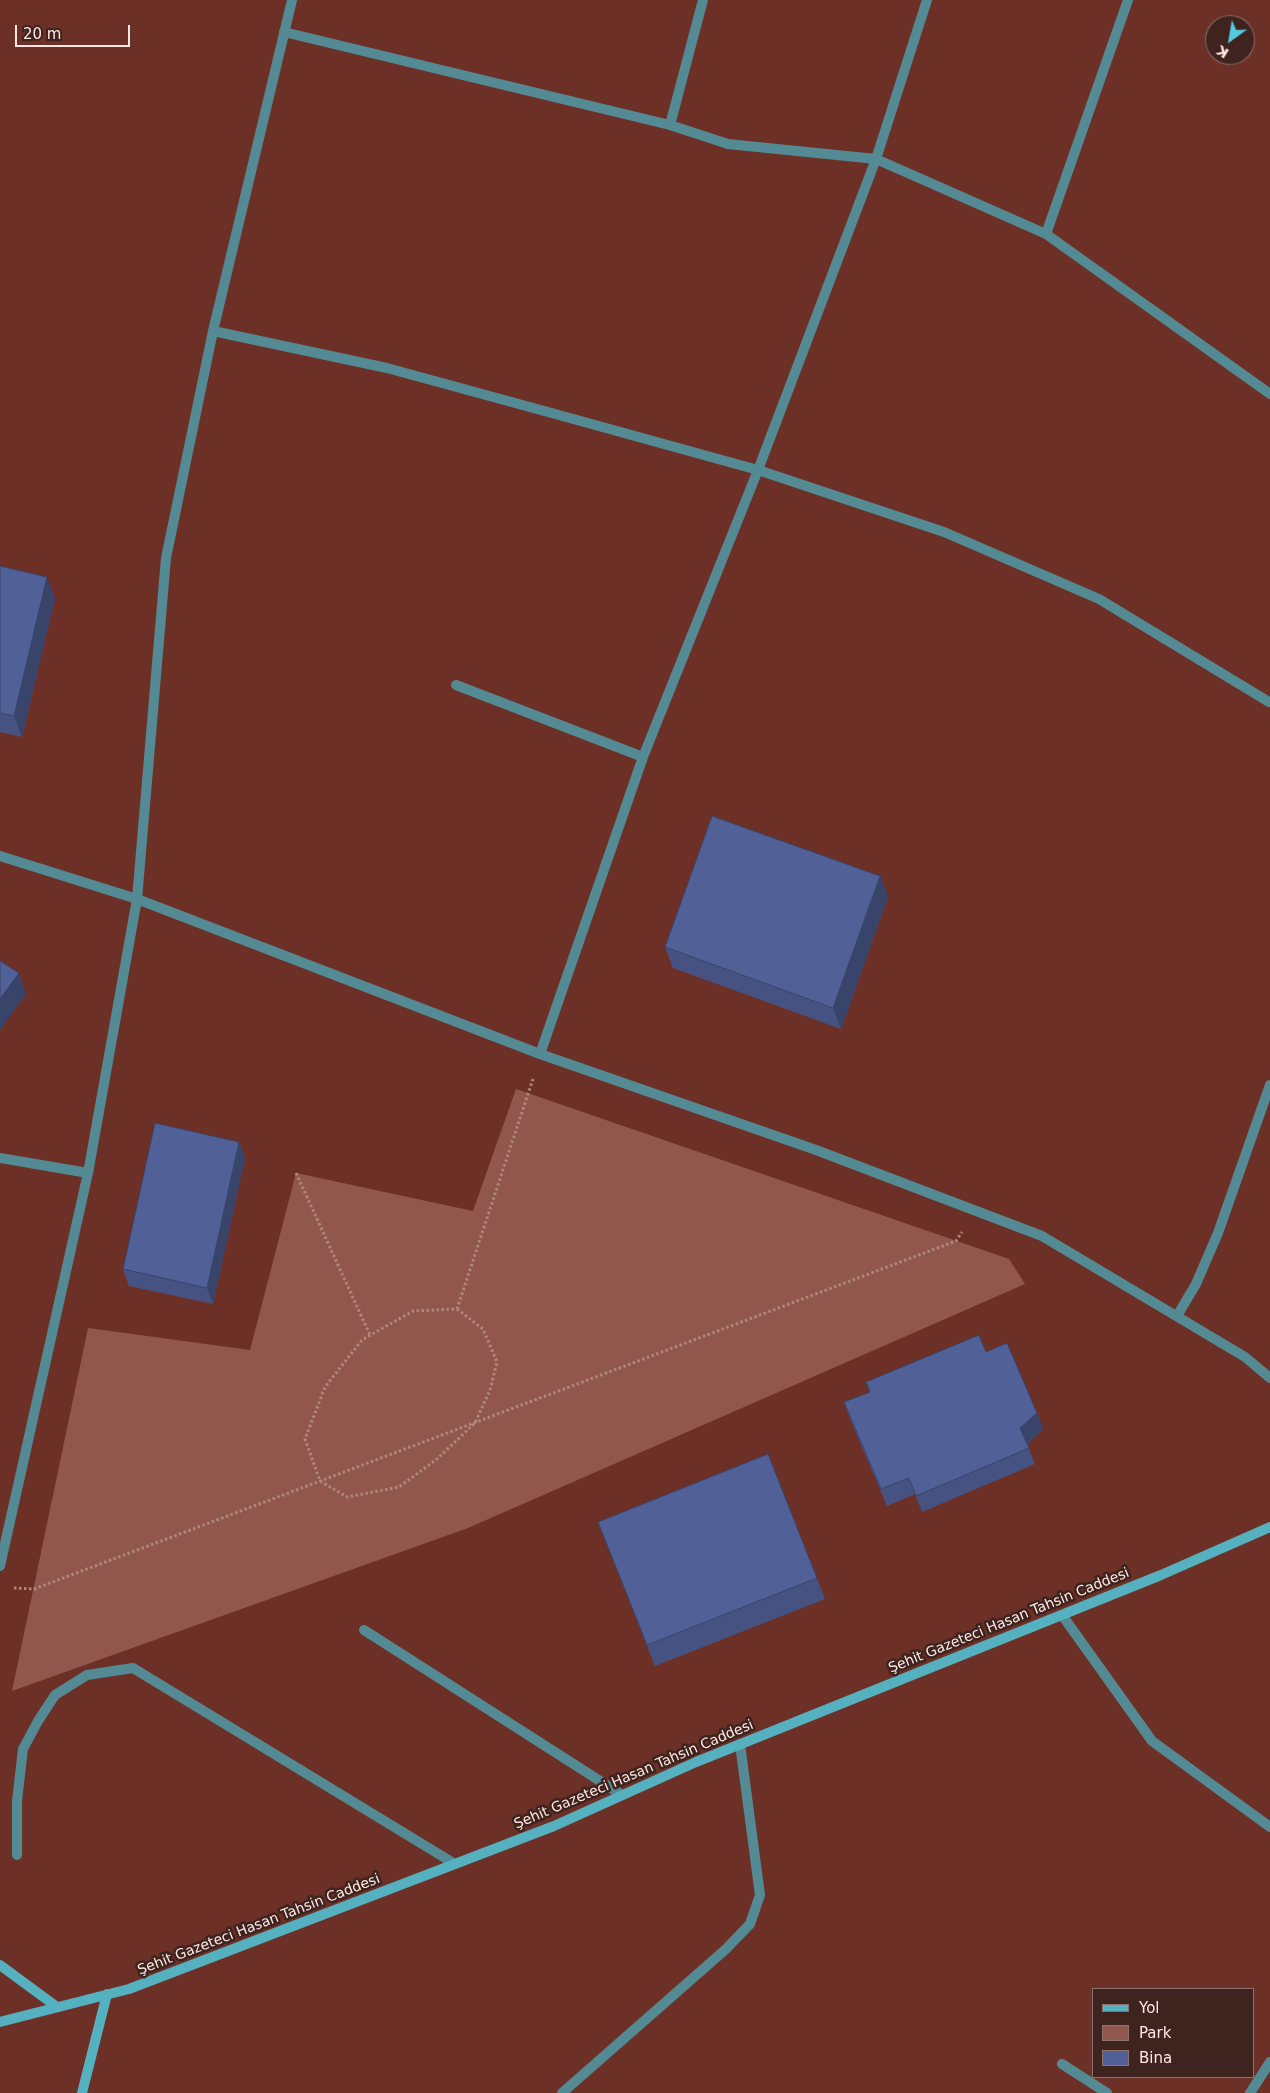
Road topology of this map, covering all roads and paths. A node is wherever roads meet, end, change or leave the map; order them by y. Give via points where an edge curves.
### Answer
1 (292, 0) edge
2 (703, 0) edge
3 (927, 0) edge
4 (1128, 0) edge
5 (284, 32) junction
6 (670, 124) junction
7 (876, 159) junction
8 (1046, 234) junction
9 (213, 331) junction
10 (1270, 394) edge
11 (758, 470) junction
12 (456, 685) dead end
13 (1269, 702) edge
14 (643, 757) junction
15 (0, 856) edge
16 (137, 899) junction
17 (540, 1054) junction
18 (1270, 1085) edge
19 (0, 1158) edge
20 (296, 1173) dead end
21 (88, 1174) junction
22 (975, 1210) junction
23 (457, 1309) junction
24 (1177, 1316) junction
25 (370, 1335) junction
26 (1270, 1378) edge
27 (475, 1423) junction
28 (320, 1481) junction
29 (1270, 1527) edge
30 (0, 1566) edge
31 (8, 1588) dead end
32 (1062, 1615) junction
33 (364, 1630) dead end
34 (740, 1744) junction
35 (622, 1796) junction
36 (1270, 1827) edge
37 (17, 1855) dead end
38 (455, 1864) junction
39 (0, 1965) edge
40 (107, 1994) junction
41 (57, 2007) junction
42 (0, 2022) edge
43 (1270, 2062) edge
44 (1062, 2064) dead end
45 (82, 2093) edge
46 (562, 2093) edge
47 (1107, 2093) edge
48 (1250, 2093) edge

1 - 5 street
2 - 6 street
3 - 7 street
4 - 8 street
5 - 6 street
5 - 9 street
6 - 7 street via 728,144
7 - 8 street
7 - 11 street
8 - 10 street
9 - 11 street via 387,368
9 - 16 street via 166,558
11 - 13 street via 944,532 1099,599
11 - 14 street
12 - 14 street
14 - 17 street
15 - 16 street
16 - 17 street
16 - 21 street
17 - 22 street via 816,1150
17 - 23 path
18 - 24 street via 1218,1232 1196,1284
19 - 21 street
20 - 25 path
21 - 30 street
22 - 24 street via 1042,1236
22 - 27 path via 956,1241
23 - 25 path via 413,1311
23 - 27 path via 482,1329 497,1362 490,1390
24 - 26 street via 1245,1357
25 - 28 path via 362,1340 325,1387 304,1439
27 - 28 path
27 - 28 path via 437,1459 399,1487 347,1497
28 - 31 path via 34,1589
29 - 32 street, Şehit Gazeteci Hasan Tahsin Caddesi
32 - 34 street, Şehit Gazeteci Hasan Tahsin Caddesi
32 - 36 street via 1152,1741
33 - 35 street
34 - 35 street, Şehit Gazeteci Hasan Tahsin Caddesi
34 - 46 street via 760,1895 750,1924 726,1949
35 - 38 street, Şehit Gazeteci Hasan Tahsin Caddesi
37 - 38 street via 17,1801 23,1749 38,1721 55,1695 87,1675 133,1668
38 - 40 street, Şehit Gazeteci Hasan Tahsin Caddesi via 129,1989
39 - 41 street
40 - 41 street, Şehit Gazeteci Hasan Tahsin Caddesi
40 - 45 street
41 - 42 street, Şehit Gazeteci Hasan Tahsin Caddesi
43 - 48 street
44 - 47 street

